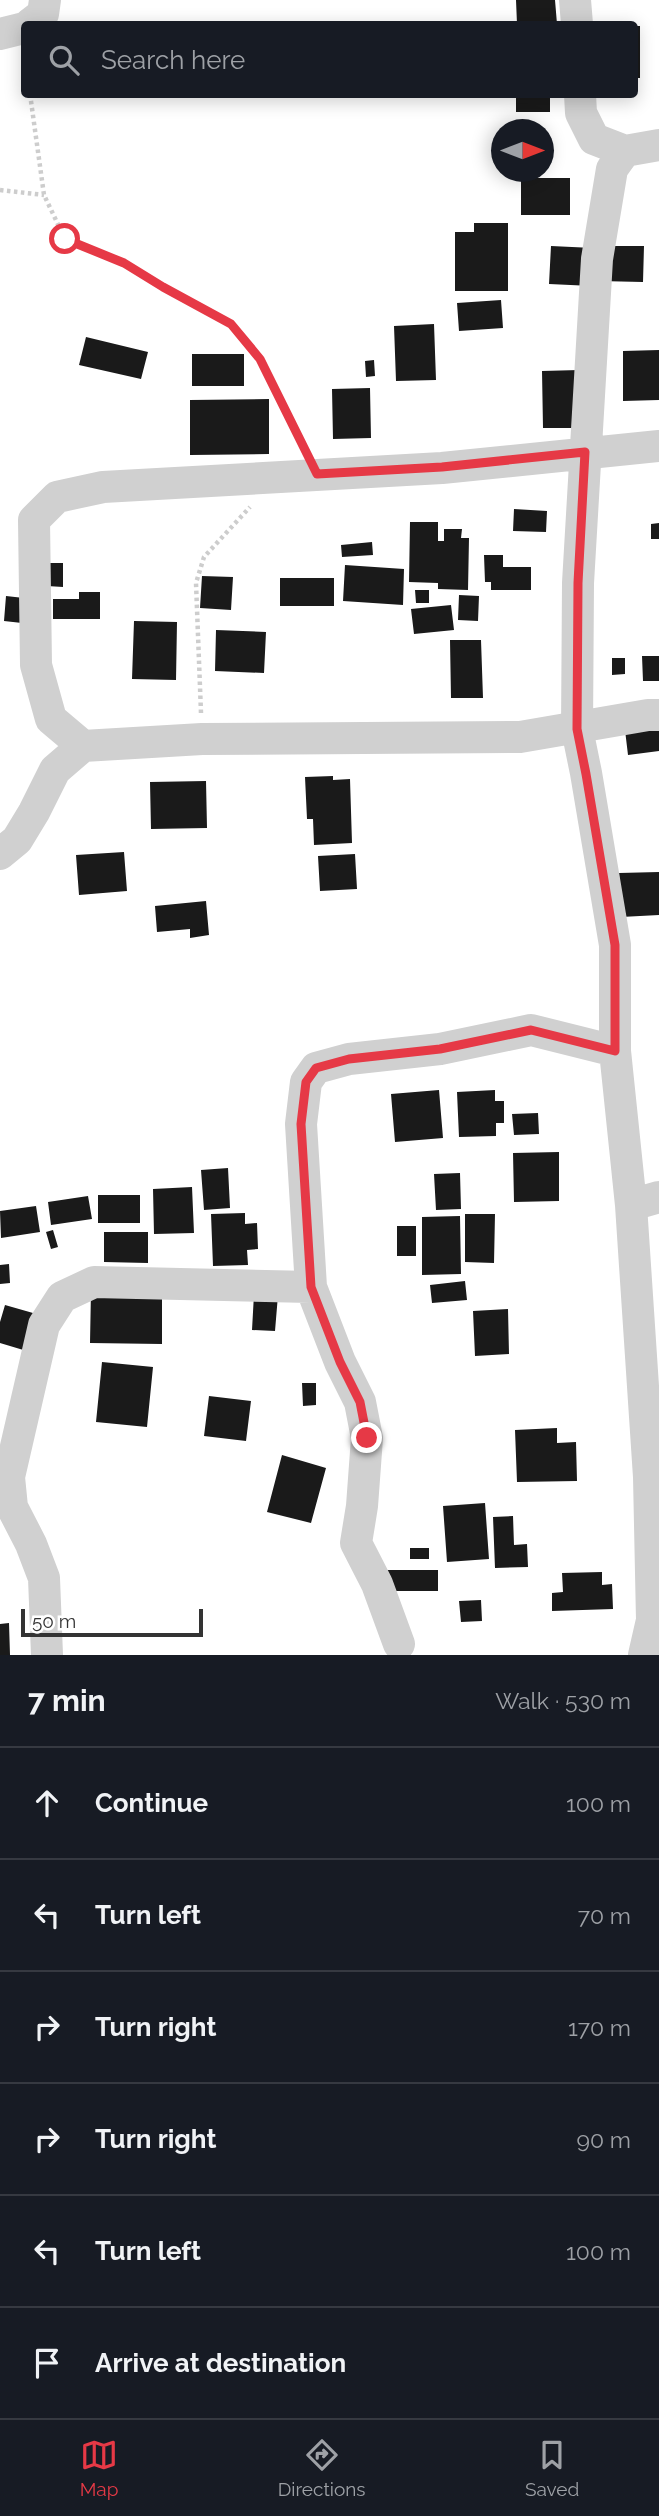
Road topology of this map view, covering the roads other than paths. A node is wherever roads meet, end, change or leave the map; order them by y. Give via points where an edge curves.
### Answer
1 (46, 0) edge
2 (575, 0) edge
3 (34, 21) edge
4 (577, 21) edge
5 (21, 29) edge
6 (0, 34) edge
7 (580, 98) edge
8 (659, 145) edge
9 (625, 151) junction
10 (659, 446) edge
11 (585, 452) junction
12 (659, 715) edge
13 (577, 729) junction
14 (83, 746) junction
15 (0, 854) edge
16 (615, 1051) junction
17 (645, 1201) edge
18 (311, 1287) junction
19 (655, 1632) edge
20 (399, 1644) dead end
21 (47, 1655) edge
22 (644, 1655) edge

1 - 3 street via 43,14
2 - 4 street
5 - 6 street
7 - 9 street via 581,113 594,139
8 - 9 street
9 - 11 street via 612,169 597,259
10 - 11 street
11 - 13 street
11 - 14 street via 442,467 103,487 57,497 34,520 36,665 51,719
12 - 13 street
13 - 14 street via 520,737 202,739
13 - 16 street via 615,945
14 - 15 street via 55,770 17,839
16 - 17 street
16 - 18 street via 531,1030 316,1068 306,1082 301,1124
17 - 19 street
18 - 20 street via 360,1402 367,1438 356,1543
18 - 21 street via 93,1282 62,1297 44,1325 9,1477 12,1507 44,1578
19 - 22 street

